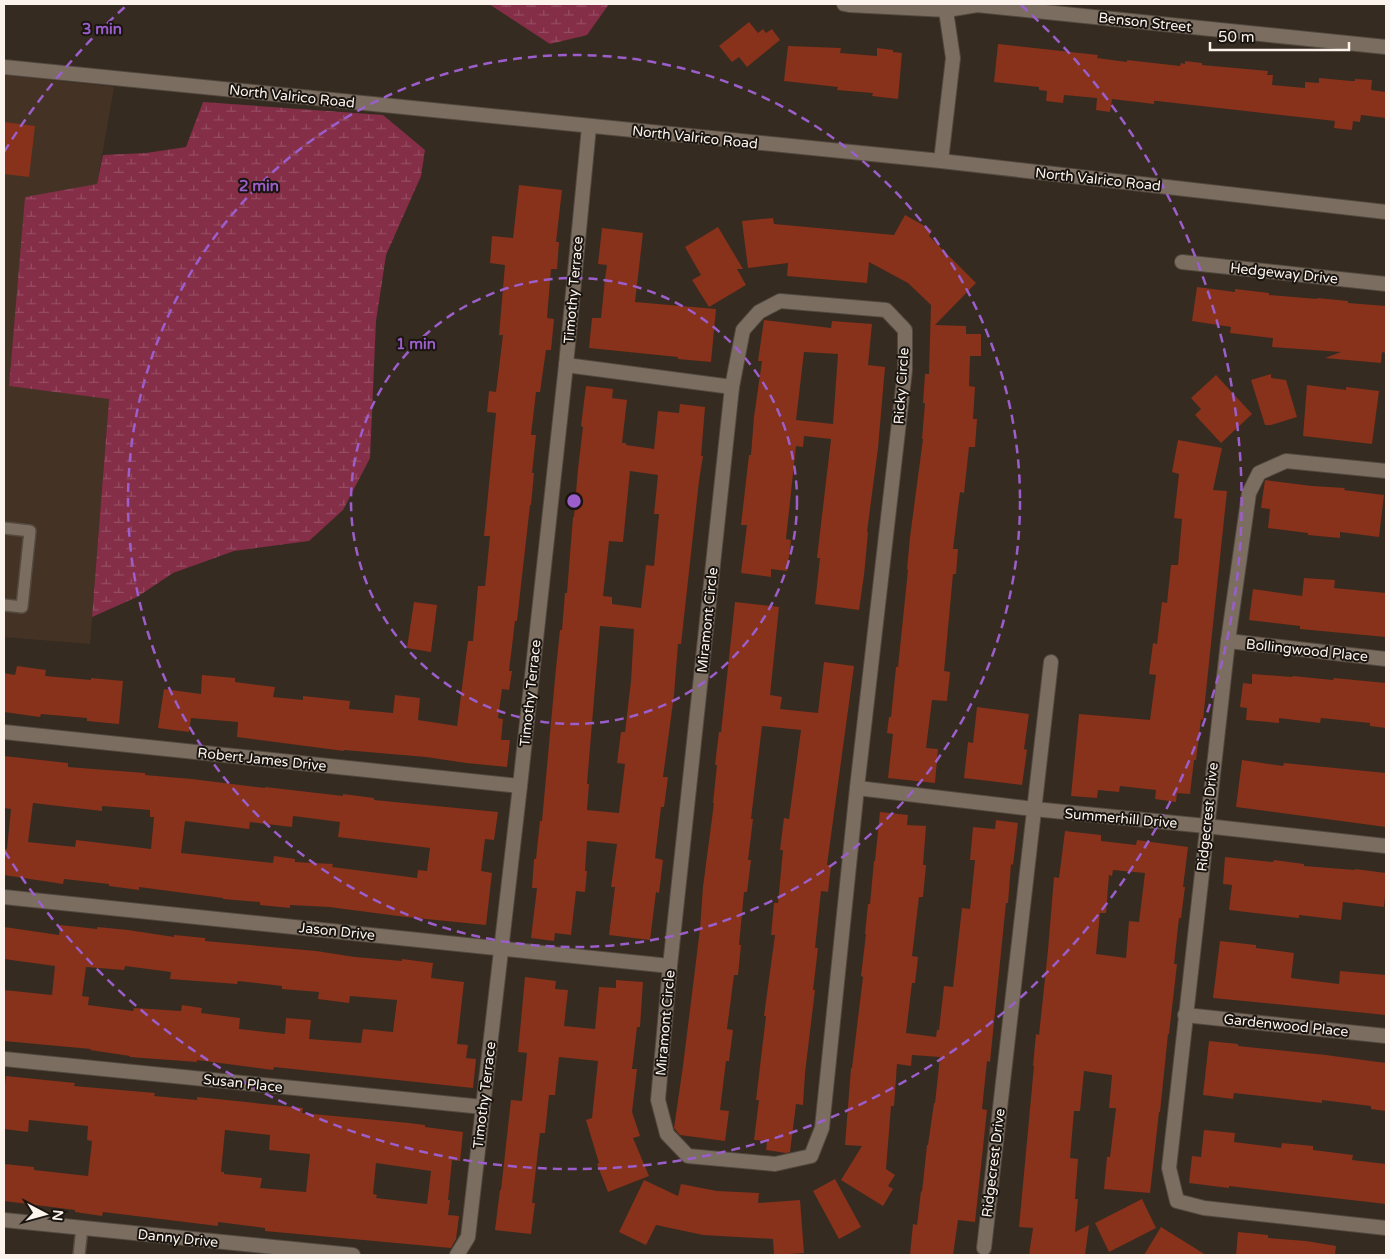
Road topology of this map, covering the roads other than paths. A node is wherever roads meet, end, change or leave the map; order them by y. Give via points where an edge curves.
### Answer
1 (844, 4) edge
2 (946, 7) edge
3 (1386, 47) edge
4 (4, 67) edge
5 (589, 126) junction
6 (941, 161) junction
7 (1386, 212) edge
8 (1182, 262) dead end
9 (1386, 284) edge
10 (566, 365) junction
11 (732, 387) junction
12 (1386, 471) edge
13 (4, 528) edge
14 (4, 605) edge
15 (1228, 641) junction
16 (1386, 659) edge
17 (1051, 662) dead end
18 (4, 732) edge
19 (520, 786) junction
20 (857, 788) junction
21 (1034, 809) junction
22 (1206, 826) junction
23 (1386, 846) edge
24 (4, 896) edge
25 (502, 948) junction
26 (670, 966) junction
27 (1185, 1015) junction
28 (1386, 1036) edge
29 (4, 1059) edge
30 (483, 1107) junction
31 (4, 1220) edge
32 (82, 1228) junction
33 (1386, 1228) edge
34 (984, 1248) dead end
35 (79, 1255) edge
36 (353, 1255) edge
37 (458, 1255) edge

1 - 2 street, Benson Street
2 - 3 street, Benson Street via 977,5
2 - 6 street via 953,58
4 - 5 street, North Valrico Road
5 - 6 street, North Valrico Road
5 - 10 street, Timothy Terrace
6 - 7 street, North Valrico Road
8 - 9 street, Hedgeway Drive
10 - 11 street
10 - 19 street, Timothy Terrace
11 - 20 street, Ricky Circle via 743,330 759,312 780,301 886,310 905,330 905,370
11 - 26 street, Miramont Circle
12 - 15 street, Ridgecrest Drive via 1286,461 1259,473 1249,494
13 - 14 lane via 30,531 22,607
15 - 16 street, Bollingwood Place
15 - 22 street, Ridgecrest Drive
17 - 21 street, Ridgecrest Drive
18 - 19 street, Robert James Drive
19 - 25 street, Timothy Terrace
20 - 21 street, Summerhill Drive
20 - 26 street, Miramont Circle via 822,1128 810,1156 775,1164 688,1156 667,1134 658,1100
21 - 22 street, Summerhill Drive
21 - 34 street, Ridgecrest Drive
22 - 23 street, Summerhill Drive
22 - 27 street, Ridgecrest Drive
24 - 25 street, Jason Drive
25 - 26 street, Jason Drive
25 - 30 street, Timothy Terrace
27 - 28 street, Gardenwood Place
27 - 33 street, Ridgecrest Drive via 1168,1168 1177,1201 1204,1208
29 - 30 street, Susan Place
30 - 37 street, Timothy Terrace via 468,1237
31 - 32 street, Danny Drive
32 - 35 lane
32 - 36 street, Danny Drive

